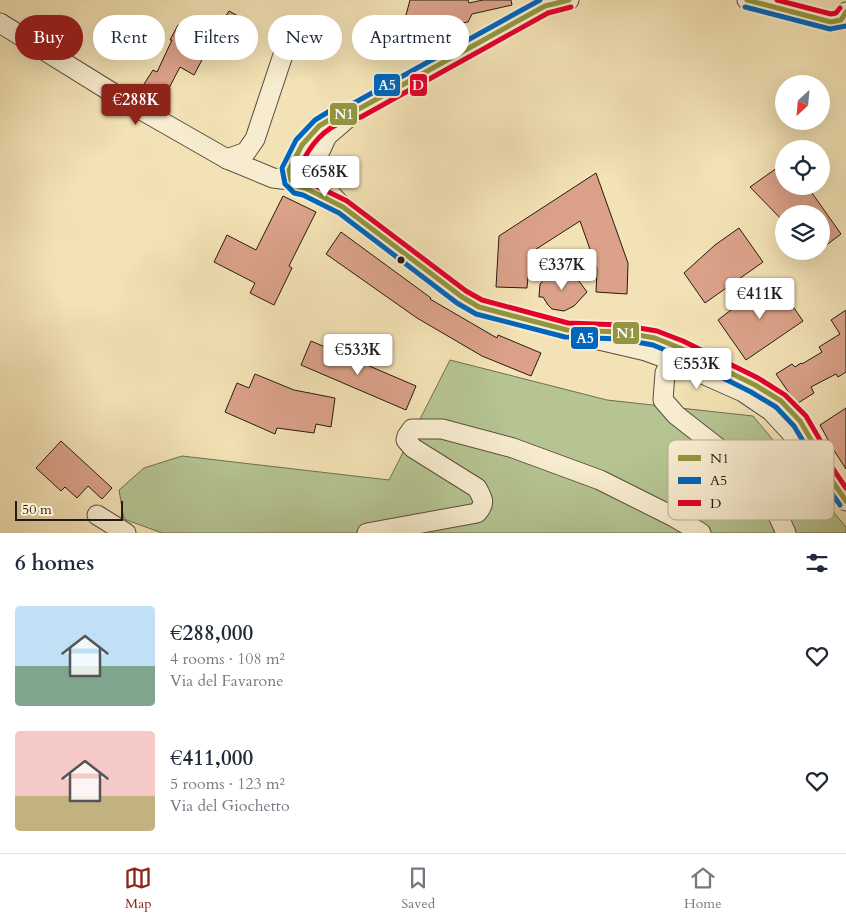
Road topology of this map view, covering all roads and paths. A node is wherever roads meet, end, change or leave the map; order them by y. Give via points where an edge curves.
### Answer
1 (569, 0) edge
2 (747, 0) edge
3 (846, 12) edge
4 (0, 23) edge
5 (281, 60) edge
6 (357, 110) junction
7 (227, 159) junction
8 (295, 160) junction
9 (317, 169) junction
10 (298, 184) junction
11 (343, 207) junction
12 (567, 330) junction
13 (671, 360) junction
14 (709, 440) edge
15 (798, 440) edge
16 (811, 440) edge
17 (834, 483) edge
18 (846, 501) edge
19 (668, 514) edge
20 (97, 515) dead end
21 (679, 520) edge
22 (780, 520) edge
23 (126, 533) edge
24 (367, 533) edge
25 (701, 533) edge
26 (786, 533) edge

1 - 6 street via 545,6
2 - 3 street via 831,22 841,20
4 - 7 street
5 - 7 street via 254,139 246,152
6 - 8 street via 336,116 319,126 302,145
6 - 9 street via 327,136
7 - 10 street via 273,178
8 - 9 street via 305,158
8 - 10 street via 289,170
9 - 10 street via 313,186
9 - 11 street via 332,196
10 - 11 street
11 - 12 street via 479,307
12 - 13 street
12 - 16 street via 620,332 655,338 680,348 781,401 800,421
13 - 14 street via 665,373 663,400 676,415
13 - 15 street via 759,402
17 - 18 street
19 - 24 street via 600,480 513,448 442,429 412,429 406,440 413,448 478,488 483,506 477,513
20 - 23 street
21 - 25 street
22 - 26 street

